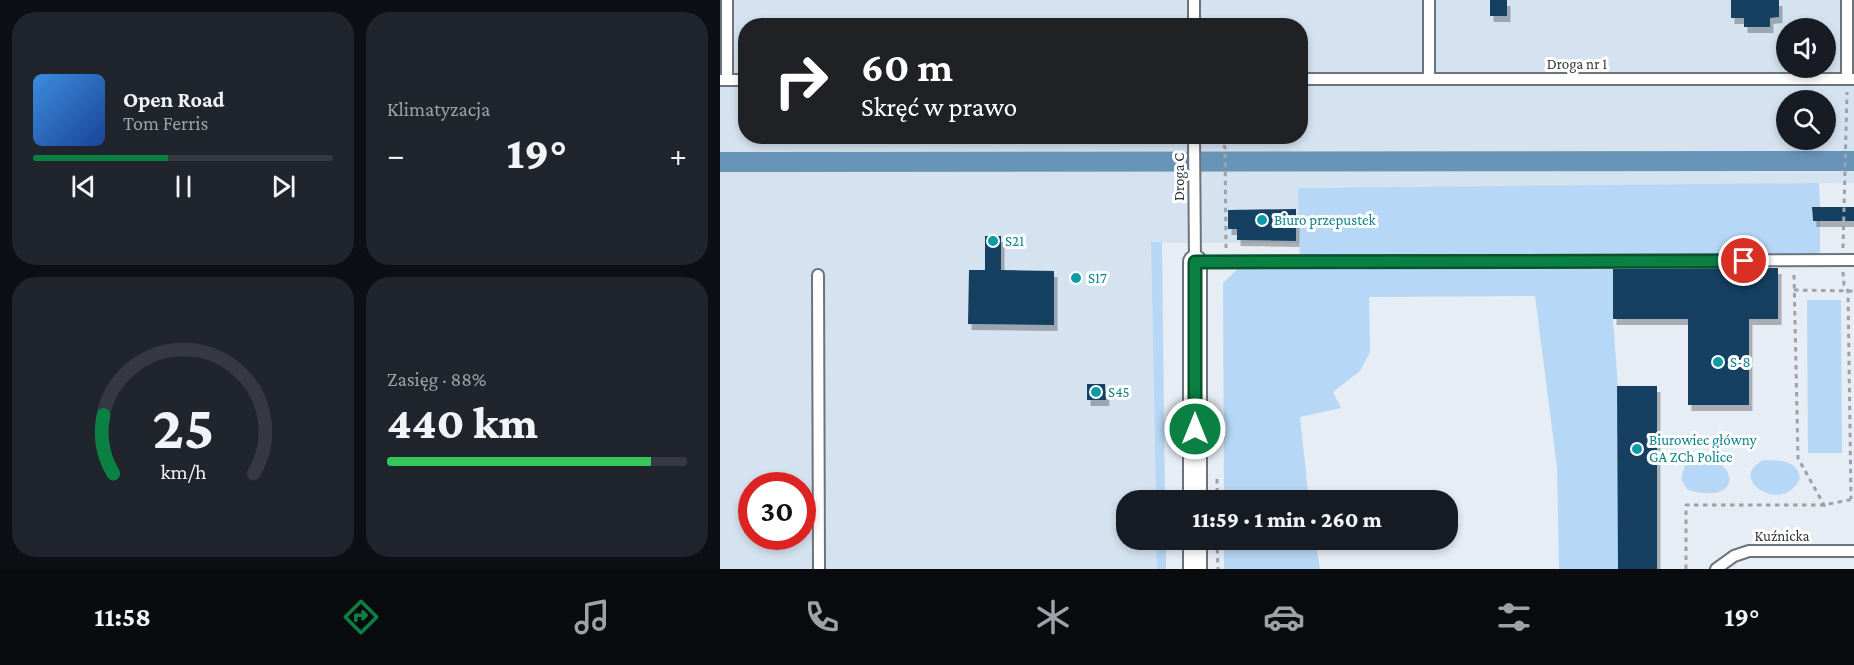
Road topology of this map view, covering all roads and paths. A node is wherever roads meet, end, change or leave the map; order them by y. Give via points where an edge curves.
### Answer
1 (727, 0) edge
2 (1194, 0) edge
3 (1430, 0) edge
4 (1847, 0) edge
5 (1194, 18) edge
6 (1308, 79) edge
7 (1430, 79) junction
8 (1851, 79) edge
9 (724, 80) edge
10 (1194, 144) edge
11 (1220, 144) edge
12 (1849, 260) edge
13 (1226, 261) junction
14 (1794, 261) junction
15 (1195, 262) junction
16 (818, 274) dead end
17 (1794, 290) junction
18 (1848, 291) junction
19 (1854, 291) edge
20 (1217, 471) dead end
21 (1195, 490) edge
22 (1217, 490) edge
23 (1852, 499) edge
24 (1824, 507) junction
25 (1195, 550) edge
26 (1217, 550) edge
27 (1854, 551) edge
28 (819, 569) edge
29 (1195, 569) edge
30 (1218, 569) edge
31 (1686, 569) edge
32 (1716, 569) edge

1 - 9 lane
2 - 5 lane
3 - 7 lane
4 - 8 lane
6 - 7 lane, Droga nr 1
7 - 8 lane, Droga nr 1
8 - 12 path via 1844,182
10 - 15 lane, Droga C
11 - 13 path via 1225,147
12 - 14 lane
12 - 18 path via 1844,285
13 - 14 lane
13 - 15 lane
14 - 17 path
15 - 21 street
16 - 28 lane
17 - 18 path
17 - 24 path via 1798,458
18 - 19 path
18 - 23 path
20 - 22 path
23 - 24 path
24 - 31 path via 1686,505
25 - 29 street
26 - 30 path
27 - 32 lane, Kuźnicka via 1749,551

